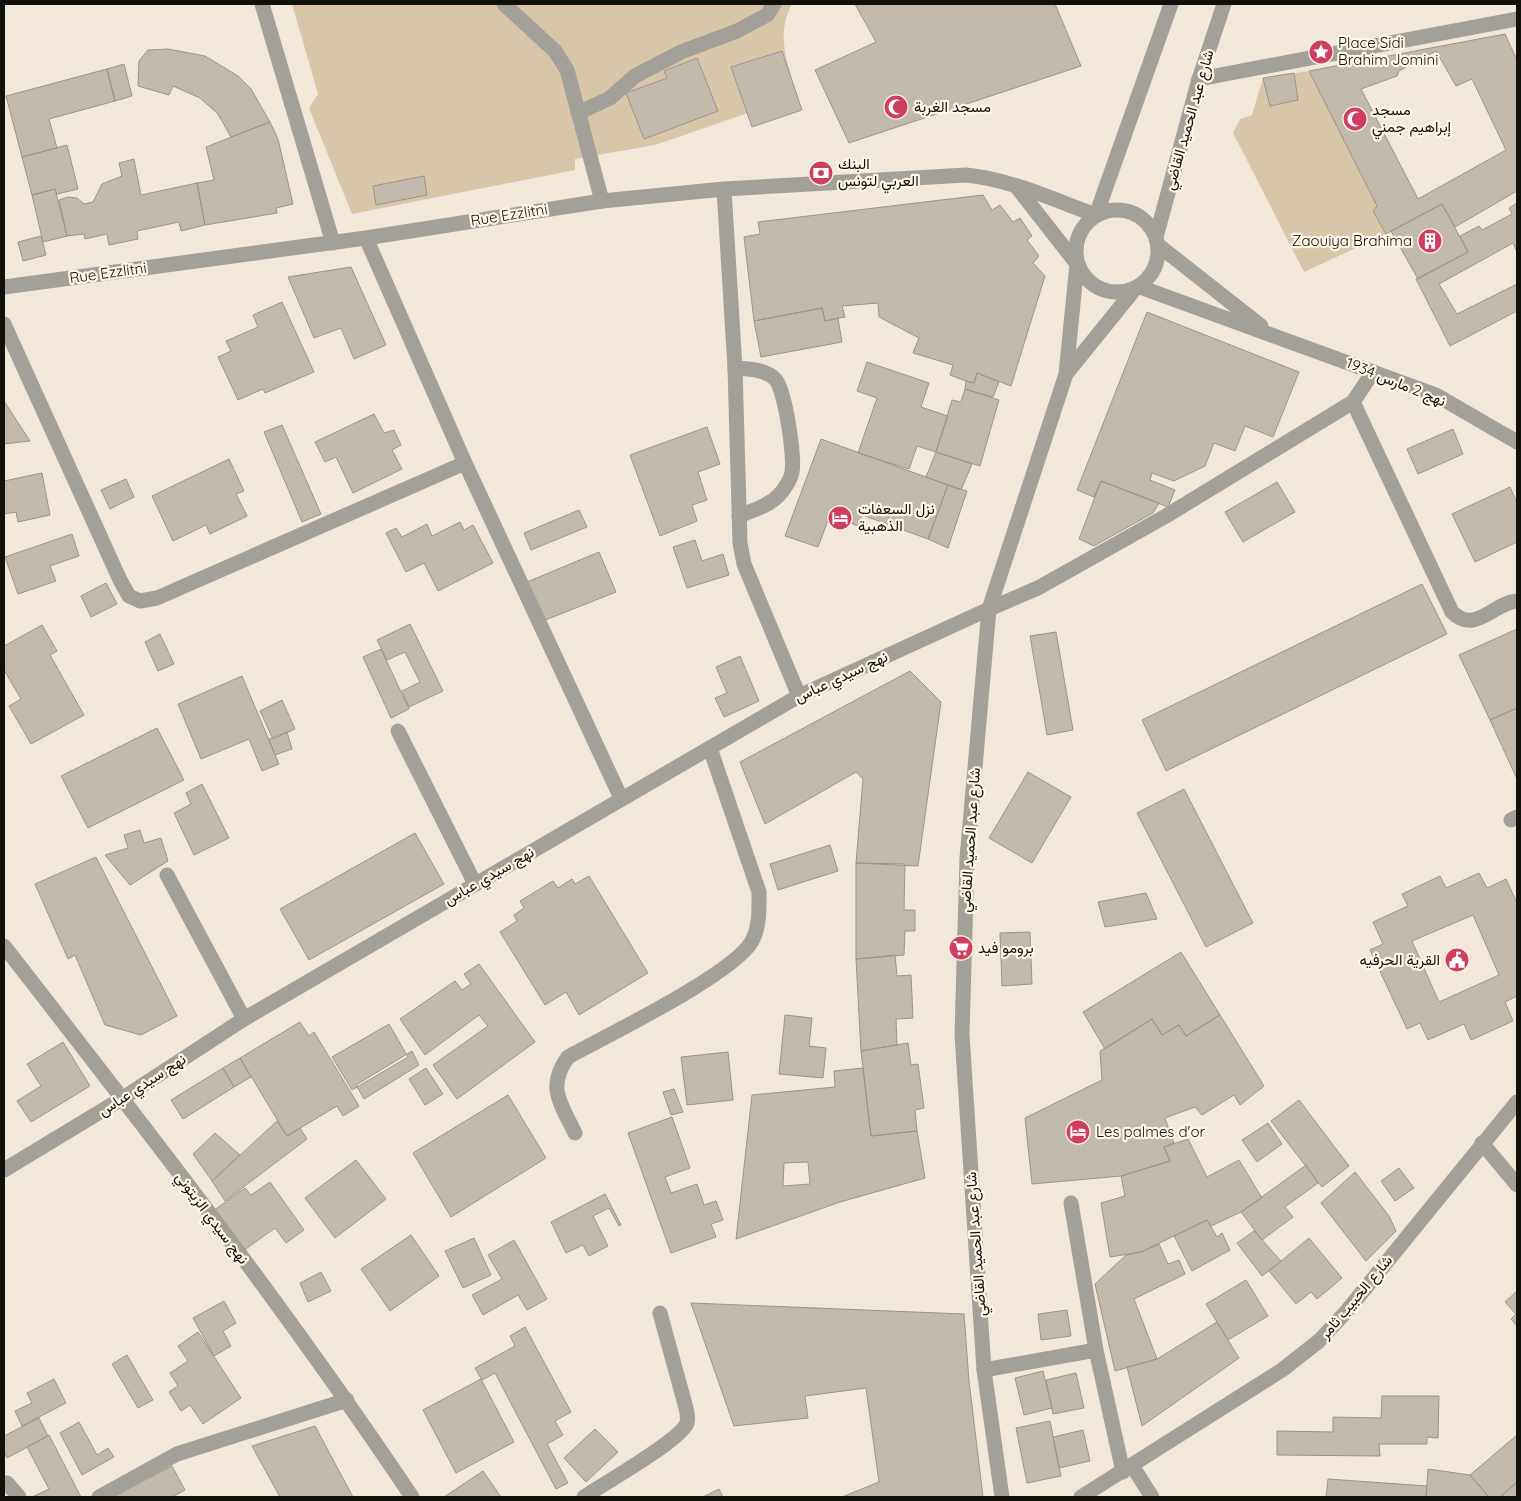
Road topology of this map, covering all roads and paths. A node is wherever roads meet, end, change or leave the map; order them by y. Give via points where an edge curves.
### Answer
1 (262, 4) edge
2 (504, 4) edge
3 (774, 4) edge
4 (1171, 4) edge
5 (1224, 4) edge
6 (1517, 19) edge
7 (1199, 79) junction
8 (578, 113) junction
9 (1016, 186) junction
10 (724, 189) junction
11 (602, 201) junction
12 (1096, 215) junction
13 (366, 238) junction
14 (1157, 241) junction
15 (333, 243) junction
16 (1077, 264) junction
17 (4, 287) edge
18 (1137, 288) junction
19 (4, 324) edge
20 (1270, 333) junction
21 (735, 368) junction
22 (1373, 372) junction
23 (1066, 374) junction
24 (1353, 402) junction
25 (1517, 442) edge
26 (465, 464) junction
27 (739, 516) junction
28 (1517, 602) edge
29 (989, 609) junction
30 (799, 696) junction
31 (398, 730) dead end
32 (710, 748) junction
33 (621, 798) junction
34 (167, 875) dead end
35 (474, 884) junction
36 (4, 946) edge
37 (244, 1019) junction
38 (123, 1098) junction
39 (1517, 1102) edge
40 (575, 1133) dead end
41 (1482, 1143) junction
42 (4, 1170) edge
43 (1517, 1185) edge
44 (1072, 1203) dead end
45 (660, 1313) dead end
46 (1096, 1350) junction
47 (984, 1370) junction
48 (347, 1400) junction
49 (1128, 1469) junction
50 (7, 1483) dead end
51 (19, 1497) edge
52 (99, 1497) edge
53 (412, 1497) edge
54 (584, 1497) edge
55 (1002, 1497) edge
56 (1081, 1497) edge
57 (1152, 1497) edge

1 - 15 street
2 - 8 street via 555,51 567,70
3 - 8 street via 767,15 738,31 681,52 635,76 610,98
4 - 12 street
5 - 7 street, شارع عبد الحميد القاضي
6 - 7 street
7 - 14 street, شارع عبد الحميد القاضي
8 - 11 street
9 - 10 street, Rue Ezzlitni via 983,176 966,175
9 - 12 street, Rue Ezzlitni
9 - 16 street
10 - 11 street, Rue Ezzlitni
10 - 21 street
11 - 13 street, Rue Ezzlitni
12 - 14 street via 1109,210 1124,210 1137,215 1149,224
12 - 16 street via 1087,222 1076,242
13 - 15 street, Rue Ezzlitni
13 - 26 street
14 - 18 street via 1155,268
14 - 20 street, نهج 2 مارس 1934
15 - 17 street, Rue Ezzlitni
16 - 18 street via 1083,276 1106,292 1120,293
16 - 23 street, شارع عبد الحميد القاضي
18 - 20 street, نهج 2 مارس 1934
18 - 23 street, شارع عبد الحميد القاضي
19 - 26 street via 120,580 129,596 140,600 158,598
20 - 22 street, نهج 2 مارس 1934
21 - 27 street
21 - 27 street via 762,372 775,379 782,396 793,460 792,474 781,494 770,503
22 - 24 street
22 - 25 street, نهج 2 مارس 1934 via 1436,395
23 - 29 street, شارع عبد الحميد القاضي
24 - 28 street via 1452,612 1459,618 1473,620
24 - 29 street, نهج سيدي عباس via 1166,516 1038,588
26 - 33 street
27 - 30 street via 744,564
29 - 30 street, نهج سيدي عباس
29 - 47 street, شارع عبد الحميد القاضي via 967,858 962,1034
30 - 32 street, نهج سيدي عباس
31 - 35 street
32 - 33 street, نهج سيدي عباس
32 - 40 street via 759,892 758,917 752,941 729,965 568,1057 555,1082 558,1097
33 - 35 street, نهج سيدي عباس
34 - 37 street
35 - 37 street, نهج سيدي عباس
36 - 38 street, نهج سيدي الزيتوني
37 - 38 street, نهج سيدي عباس
38 - 42 street, نهج سيدي عباس
38 - 48 street, نهج سيدي الزيتوني
39 - 41 street, شارع الحبيب ثامر
41 - 43 street
41 - 49 street, شارع الحبيب ثامر via 1319,1341 1282,1370
44 - 46 street
45 - 54 street via 687,1422 679,1434 664,1445
46 - 47 street
46 - 49 street
47 - 55 street, شارع عبد الحميد القاضي
48 - 52 street via 177,1454
48 - 53 street, نهج سيدي الزيتوني
49 - 56 street, شارع الحبيب ثامر
49 - 57 street
50 - 51 street

